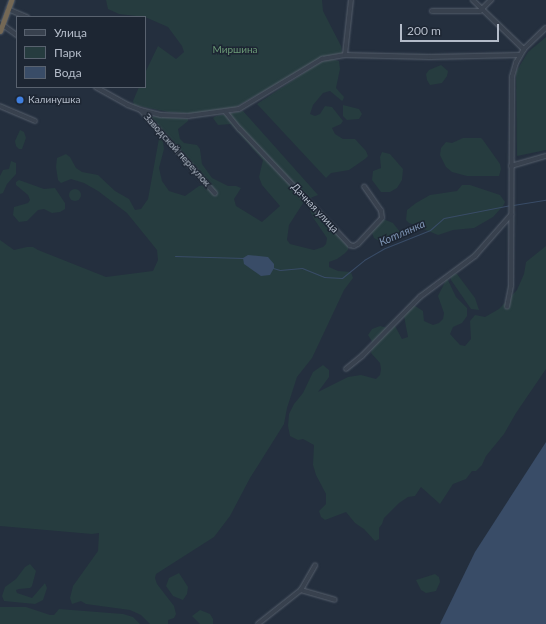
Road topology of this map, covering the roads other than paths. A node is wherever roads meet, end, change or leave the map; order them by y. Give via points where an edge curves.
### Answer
1 (11, 0) edge
2 (351, 0) edge
3 (473, 0) edge
4 (491, 0) edge
5 (8, 9) junction
6 (483, 9) junction
7 (432, 11) dead end
8 (25, 16) edge
9 (1, 24) edge
10 (546, 28) edge
11 (0, 31) edge
12 (16, 34) edge
13 (524, 49) junction
14 (345, 55) junction
15 (520, 55) junction
16 (98, 88) edge
17 (0, 106) edge
18 (141, 110) junction
19 (226, 112) junction
20 (35, 120) dead end
21 (546, 156) edge
22 (511, 166) junction
23 (364, 187) dead end
24 (215, 193) dead end
25 (511, 215) junction
26 (507, 308) dead end
27 (346, 370) dead end
28 (315, 566) dead end
29 (301, 590) junction
30 (335, 600) dead end
31 (258, 624) edge

1 - 5 highway
2 - 14 street
3 - 6 street
4 - 6 street
5 - 8 street
5 - 9 highway
6 - 7 street
6 - 13 street
9 - 11 highway
9 - 12 street
10 - 13 street
13 - 15 street
14 - 15 street
14 - 19 street via 322,60 248,104
15 - 22 street via 512,76
16 - 18 street, Заводской переулок
17 - 20 street
18 - 19 street via 181,117
18 - 24 street, Заводской переулок
19 - 23 street, Дачная улица via 350,245 354,246 382,218 381,211
21 - 22 street
22 - 25 street
25 - 26 street via 511,286
25 - 27 street via 475,256 420,297
28 - 29 street
29 - 30 street
29 - 31 street

